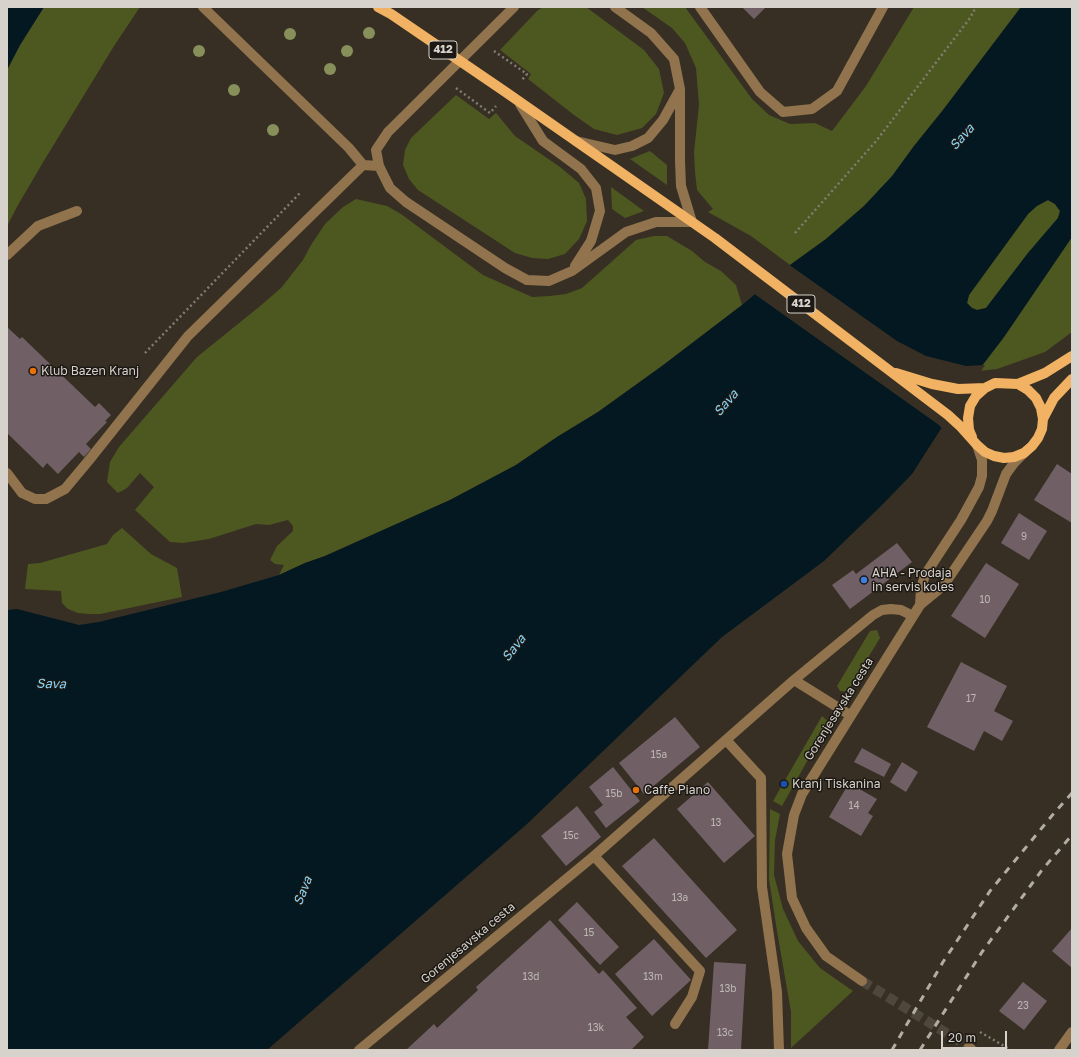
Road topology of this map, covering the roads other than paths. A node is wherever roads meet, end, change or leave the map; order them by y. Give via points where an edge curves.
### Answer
1 (203, 7) edge
2 (378, 7) edge
3 (514, 7) edge
4 (616, 7) edge
5 (700, 7) edge
6 (883, 7) edge
7 (680, 90) junction
8 (520, 104) junction
9 (572, 139) junction
10 (363, 165) junction
11 (379, 166) junction
12 (77, 211) dead end
13 (692, 222) junction
14 (7, 255) edge
15 (572, 271) junction
16 (1072, 356) edge
17 (887, 369) junction
18 (1072, 379) edge
19 (1018, 384) junction
20 (985, 388) junction
21 (1043, 419) junction
22 (975, 443) junction
23 (1024, 453) junction
24 (7, 473) edge
25 (920, 605) junction
26 (913, 616) junction
27 (794, 680) junction
28 (850, 715) junction
29 (726, 740) junction
30 (594, 856) junction
31 (862, 982) tunnel mouth
32 (675, 1024) dead end
33 (1072, 1032) edge
34 (359, 1050) edge
35 (779, 1050) edge
36 (1059, 1050) edge

1 - 10 street via 349,148
2 - 8 main road, 412
3 - 11 street via 388,132 376,150
4 - 7 street via 651,33 674,59
5 - 6 street via 760,92 783,112 812,109 837,91
7 - 9 street via 663,120 648,138 632,146 615,150
7 - 13 street via 681,186
8 - 9 main road, 412
8 - 15 street via 543,141 581,169 596,188 600,211 591,241
9 - 13 main road, 412
10 - 11 street
10 - 24 street via 188,336 64,489 46,499 35,500 22,493
11 - 15 street via 390,188 406,202 510,271 527,280 549,281
12 - 14 street via 38,226
13 - 15 street via 656,222 626,232
13 - 17 main road, 412
16 - 19 main road, 412 via 1045,373
17 - 20 main road, 412 via 932,384 958,389
17 - 22 main road, 412 via 948,415
18 - 21 main road via 1054,398
19 - 20 main road, 412 via 995,383
19 - 21 main road via 1036,398
20 - 22 main road via 970,406 968,430
21 - 23 main road via 1038,438
22 - 23 main road, 412 via 994,456 1004,458
22 - 25 street, Gorenjesavska cesta via 982,460 979,487 926,574 921,589
23 - 25 street, Gorenjesavska cesta via 1006,474 992,511 948,579
25 - 26 street, Gorenjesavska cesta
26 - 27 street, Gorenjesavska cesta via 901,610 877,612
26 - 28 street, Gorenjesavska cesta
27 - 28 street
27 - 29 street, Gorenjesavska cesta
28 - 31 street, Gorenjesavska cesta via 802,794 794,815 787,854 792,898 806,928 826,956
29 - 30 street, Gorenjesavska cesta
29 - 35 street via 761,778 762,887 777,992
30 - 32 street via 700,971 692,997
30 - 34 street, Gorenjesavska cesta
33 - 36 street

